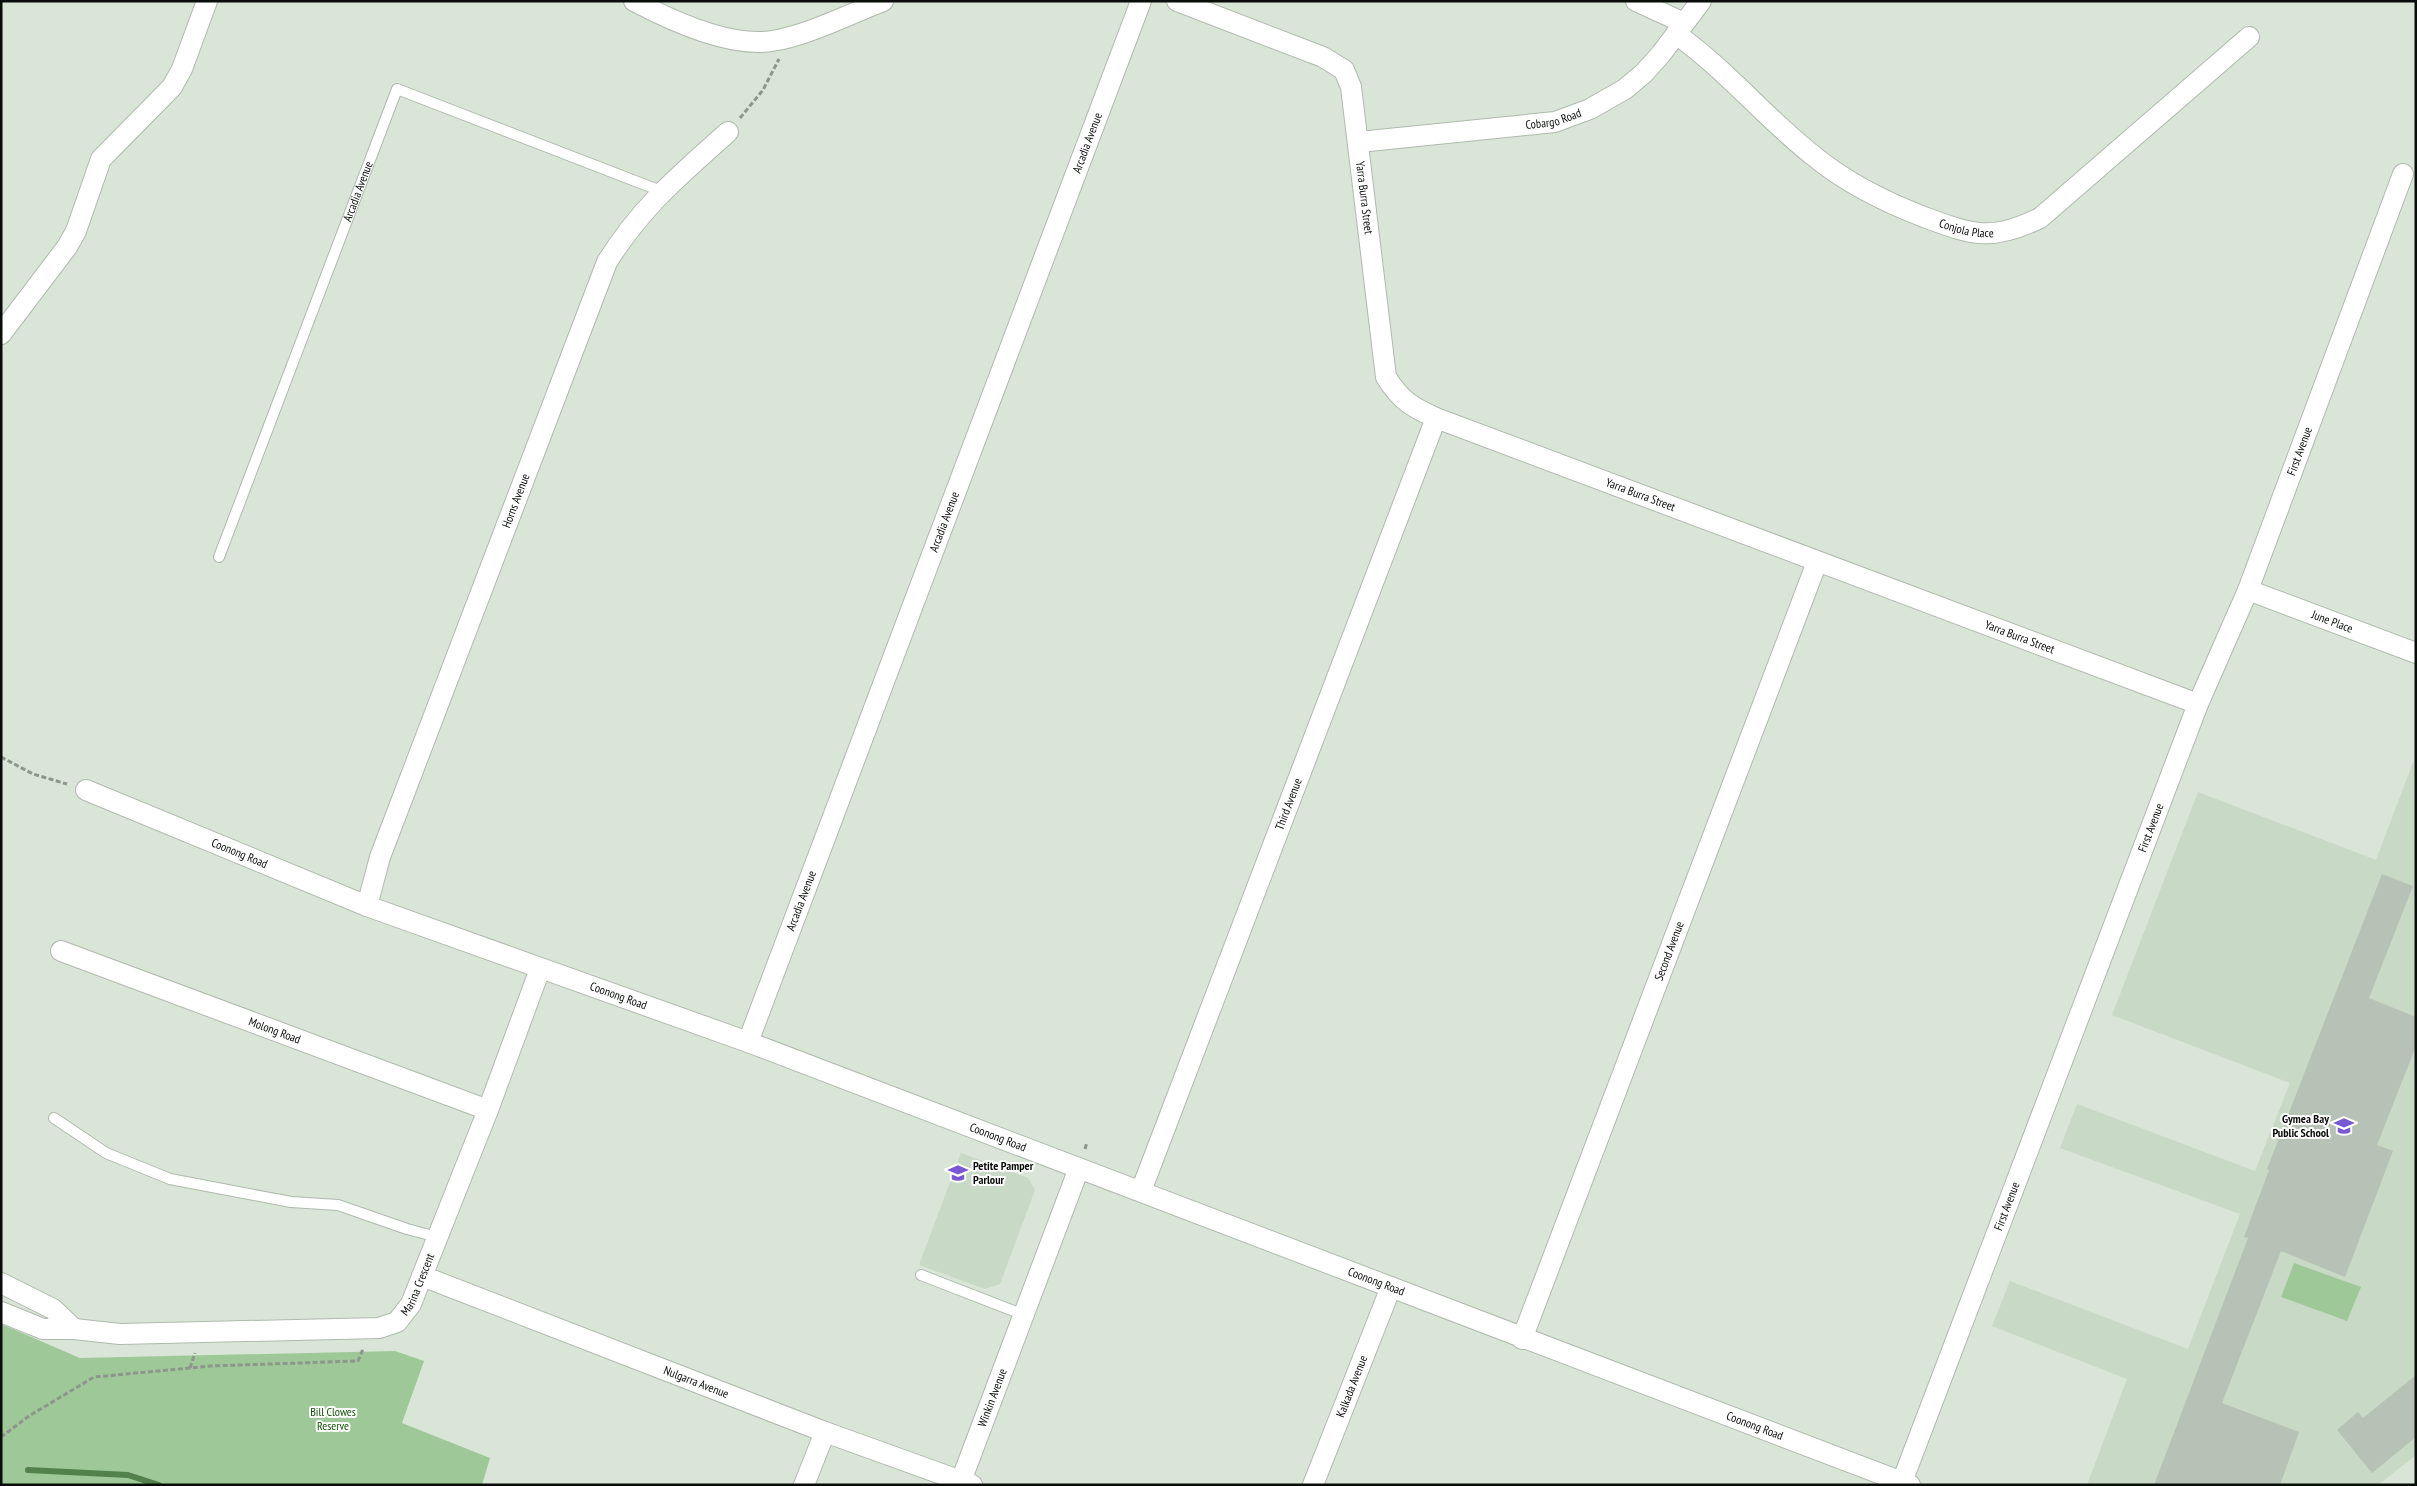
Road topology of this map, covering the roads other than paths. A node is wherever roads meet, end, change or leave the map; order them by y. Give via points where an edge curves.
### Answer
1 (207, 1) edge
2 (634, 1) edge
3 (883, 1) edge
4 (1141, 1) edge
5 (1177, 1) edge
6 (1636, 1) edge
7 (1702, 1) edge
8 (1680, 29) junction
9 (2249, 37) dead end
10 (728, 132) road end
11 (1359, 142) junction
12 (2403, 174) dead end
13 (661, 191) junction
14 (1, 334) edge
15 (1436, 418) junction
16 (218, 557) dead end
17 (1817, 562) junction
18 (2248, 590) junction
19 (2416, 653) edge
20 (2198, 704) junction
21 (86, 790) road end
22 (366, 906) junction
23 (61, 951) dead end
24 (540, 969) junction
25 (748, 1042) junction
26 (488, 1110) junction
27 (54, 1118) dead end
28 (1079, 1168) junction
29 (1140, 1191) junction
30 (437, 1237) junction
31 (921, 1275) dead end
32 (422, 1276) junction
33 (1, 1283) edge
34 (1391, 1287) junction
35 (1, 1312) edge
36 (1024, 1315) junction
37 (74, 1329) junction
38 (1522, 1339) junction
39 (825, 1432) junction
40 (966, 1483) edge
41 (1906, 1483) edge
42 (804, 1485) edge
43 (1312, 1485) edge

1 - 14 street via 172,87 101,159 76,231 67,247
2 - 3 street via 683,24 732,38 770,41
4 - 25 street, Arcadia Avenue
5 - 11 street, Yarra Burra Street via 1323,57 1344,70 1351,87
6 - 8 street, Conjola Place
7 - 8 street, Cobargo Road
8 - 9 street, Conjola Place via 1797,142 1848,181 1905,210 1948,226 1988,234 2015,230 2040,218
8 - 11 street, Cobargo Road via 1644,73 1625,89 1590,109 1555,122
10 - 13 street, Horns Avenue
11 - 15 street, Yarra Burra Street via 1386,377 1395,392 1410,406
12 - 18 street, First Avenue
13 - 16 lane, Arcadia Avenue via 397,89
13 - 22 street, Horns Avenue via 619,243 599,281 380,857
15 - 17 street, Yarra Burra Street
15 - 29 street, Third Avenue
17 - 20 street, Yarra Burra Street
17 - 38 street, Second Avenue
18 - 19 street, June Place
18 - 20 street, First Avenue
20 - 41 street, First Avenue
21 - 22 street, Coonong Road
22 - 24 street, Coonong Road
23 - 26 street, Molong Road
24 - 25 street, Coonong Road
24 - 26 street, Marina Crescent
25 - 28 street, Coonong Road
26 - 30 street, Marina Crescent
27 - 30 lane via 106,1153 170,1179 290,1202 338,1205
28 - 29 street, Coonong Road
28 - 36 street, Winkin Avenue
29 - 34 street, Coonong Road
30 - 32 street, Marina Crescent
31 - 36 lane
32 - 37 street, Marina Crescent via 405,1314 387,1327 120,1334
32 - 39 street, Nulgarra Avenue
33 - 37 street via 53,1310
34 - 38 street, Coonong Road
34 - 43 street, Kalkada Avenue
35 - 37 street, Marina Crescent via 43,1329
36 - 40 street, Winkin Avenue
38 - 41 street, Coonong Road
39 - 40 street, Nulgarra Avenue
39 - 42 street

